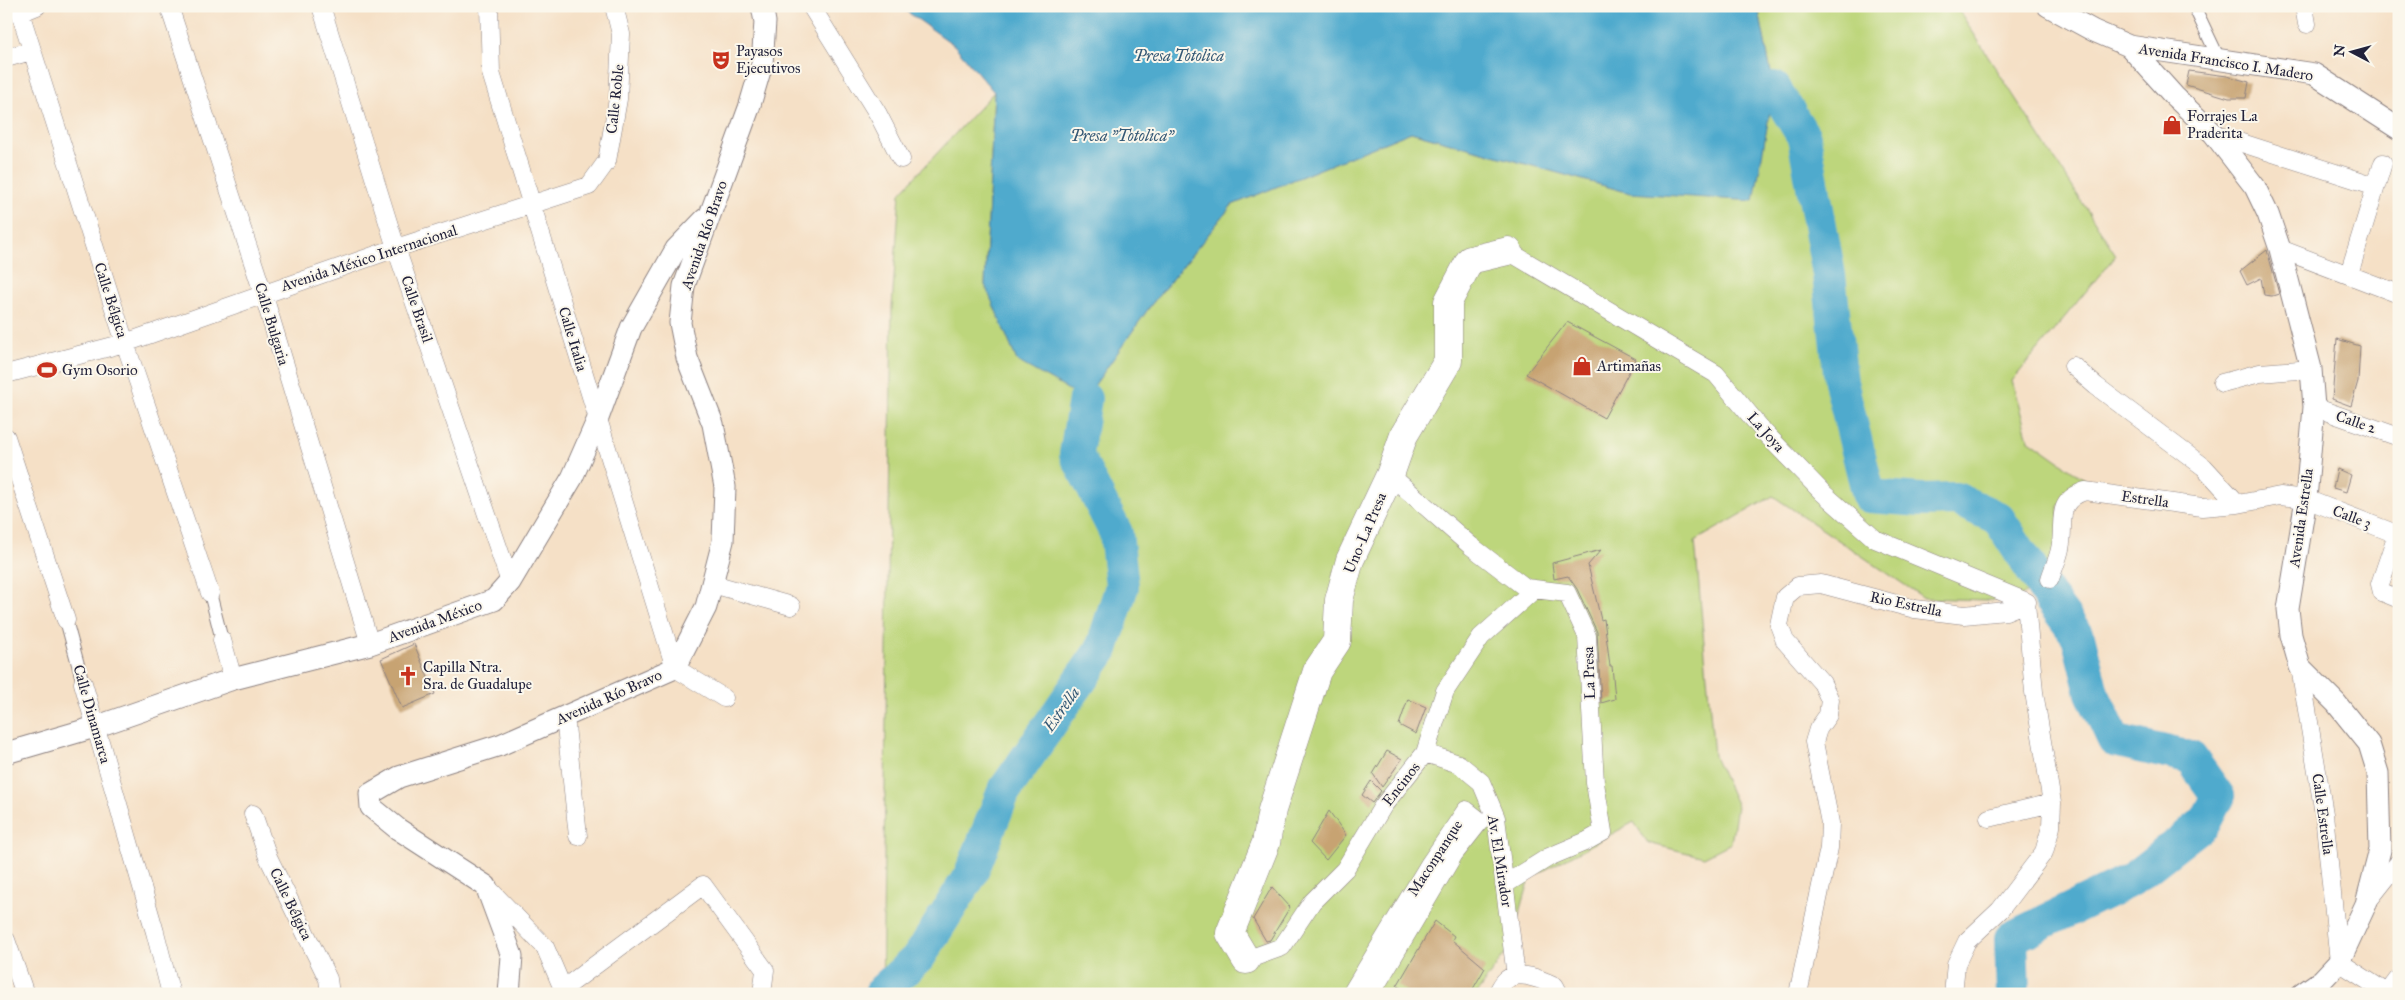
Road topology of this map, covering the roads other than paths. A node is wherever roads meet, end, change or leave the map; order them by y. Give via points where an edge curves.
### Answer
1 (37, 6) edge
2 (169, 6) edge
3 (321, 6) edge
4 (489, 6) edge
5 (614, 6) edge
6 (762, 6) edge
7 (811, 6) edge
8 (2048, 6) edge
9 (2194, 6) edge
10 (2304, 6) edge
11 (19, 10) edge
12 (2307, 24) dead end
13 (2129, 46) junction
14 (31, 51) junction
15 (6, 58) edge
16 (2220, 61) junction
17 (2399, 129) edge
18 (2214, 134) junction
19 (901, 159) dead end
20 (2383, 163) dead end
21 (589, 186) joint
22 (2376, 186) junction
23 (533, 204) junction
24 (710, 214) junction
25 (396, 248) junction
26 (2280, 249) junction
27 (1508, 251) joint
28 (2349, 274) junction
29 (262, 293) junction
30 (2399, 294) edge
31 (125, 343) junction
32 (2073, 366) dead end
33 (2311, 369) junction
34 (6, 374) edge
35 (2222, 383) dead end
36 (2314, 407) junction
37 (597, 421) junction
38 (2397, 434) edge
39 (6, 436) edge
40 (1390, 475) junction
41 (2306, 499) junction
42 (2238, 504) junction
43 (2398, 535) edge
44 (2050, 579) dead end
45 (510, 582) junction
46 (713, 584) junction
47 (1535, 589) junction
48 (210, 593) joint
49 (2399, 598) edge
50 (2027, 603) junction
51 (791, 606) dead end
52 (66, 620) joint
53 (222, 640) joint
54 (370, 644) junction
55 (2300, 667) junction
56 (675, 668) junction
57 (233, 679) junction
58 (83, 683) joint
59 (724, 698) dead end
60 (565, 717) junction
61 (95, 727) junction
62 (6, 753) edge
63 (1425, 753) junction
64 (2052, 803) junction
65 (254, 814) dead end
66 (1988, 818) dead end
67 (578, 836) dead end
68 (2399, 862) edge
69 (1504, 885) junction
70 (486, 886) junction
71 (2366, 904) junction
72 (6, 940) edge
73 (1246, 960) joint
74 (2339, 962) junction
75 (1516, 976) junction
76 (2399, 978) edge
77 (563, 992) edge
78 (1803, 993) edge
79 (2387, 993) edge
80 (25, 994) edge
81 (171, 994) edge
82 (330, 994) edge
83 (509, 994) edge
84 (762, 994) edge
85 (1351, 994) edge
86 (1371, 994) edge
87 (1497, 994) edge
88 (1559, 994) edge
89 (1953, 994) edge
90 (2302, 994) edge

1 - 11 street
2 - 29 street, Calle Bulgaria
3 - 25 street, Calle Brasil
4 - 23 street, Calle Italia via 491,73
5 - 21 street, Calle Roble via 621,34 618,99 607,160
6 - 24 street, Avenida Río Bravo via 762,64
7 - 19 street via 878,114
8 - 13 street
9 - 16 street
10 - 12 street
11 - 14 street, Calle Bélgica
13 - 16 street, Avenida Francisco I. Madero
13 - 18 street, Avenida Estrella
14 - 15 street
14 - 31 street, Calle Bélgica
16 - 17 street, Avenida Francisco I. Madero via 2314,74
18 - 22 street
18 - 26 street, Avenida Estrella via 2255,187
20 - 22 street
21 - 23 street, Avenida México Internacional
22 - 28 street
23 - 25 street, Avenida México Internacional
23 - 37 street, Calle Italia
24 - 37 street, Avenida México via 676,249 631,328
24 - 46 street, Avenida Río Bravo via 684,286 680,323 687,358 713,424 725,487 723,541
25 - 29 street, Avenida México Internacional
25 - 45 street, Calle Brasil
26 - 28 street
26 - 33 street, Avenida Estrella
27 - 40 highway, Uno-La Presa via 1470,260 1448,302 1448,361 1404,435
27 - 50 street, La Joya via 1716,374 1823,493 1875,540
28 - 30 street
29 - 31 street, Avenida México Internacional
29 - 54 street, Calle Bulgaria
31 - 34 street, Avenida México Internacional
31 - 48 street, Calle Bélgica
32 - 42 street via 2204,467
33 - 35 street via 2260,374
33 - 36 street, Avenida Estrella
36 - 38 street, Calle 2
36 - 41 street, Avenida Estrella
37 - 45 street, Avenida México via 572,478
37 - 56 street, Calle Italia
39 - 52 street, Calle Dinamarca
40 - 47 street, La Presa via 1471,546 1526,588
40 - 73 highway, Uno-La Presa via 1350,560 1339,600 1337,641 1317,670 1272,810 1266,844 1230,933
41 - 42 street, Estrella via 2280,496
41 - 43 street, Calle 3
41 - 55 street, Avenida Estrella via 2288,609
42 - 44 street, Estrella via 2202,507 2085,491 2072,495 2064,506 2060,549
43 - 49 street via 2380,584 2382,592
45 - 54 street, Avenida México via 494,600
46 - 51 street
46 - 56 street, Avenida Río Bravo via 706,607
47 - 63 street, Encinos via 1481,637 1445,691
47 - 69 street, La Presa via 1567,593 1588,636 1594,783 1603,832 1550,857
48 - 53 street, Calle Bélgica
50 - 64 street via 2034,692
50 - 78 street, Rio Estrella via 2006,611 1964,615 1915,609 1821,584 1798,586 1784,597 1778,625 1784,641 1822,683 1830,700 1828,715 1814,742 1830,822 1829,848
52 - 58 street, Calle Dinamarca
53 - 57 street, Calle Bélgica
54 - 57 street, Avenida México
55 - 71 street, Avenida Estrella via 2336,703 2368,744 2378,773 2380,850
55 - 74 street, Calle Estrella via 2324,814
56 - 59 street
56 - 60 street, Avenida Río Bravo
57 - 61 street, Avenida México
58 - 61 street, Calle Dinamarca
60 - 67 street
60 - 70 street, Avenida Río Bravo via 500,745 399,777 370,794 371,807
61 - 62 street, Avenida México
61 - 81 street, Calle Dinamarca
63 - 69 street, Av. El Mirador via 1459,764 1481,782 1496,818
63 - 73 street, Encinos via 1383,806 1345,869 1312,902 1282,947
64 - 66 street
64 - 89 street via 2051,827 2044,852 2000,910 1967,941 1956,964
65 - 82 street, Calle Bélgica via 268,857 328,978
68 - 71 street
69 - 75 street, Av. El Mirador
70 - 77 street via 545,947
70 - 83 street via 512,956
71 - 74 street, Avenida Estrella
72 - 80 street
74 - 79 street
74 - 90 street, Avenida Estrella
75 - 87 street via 1506,980
75 - 88 street via 1538,978 1555,986
76 - 79 street
77 - 84 street via 703,885 765,970
85 - 86 street, Maconpanque via 1466,810 1480,822 1454,854

